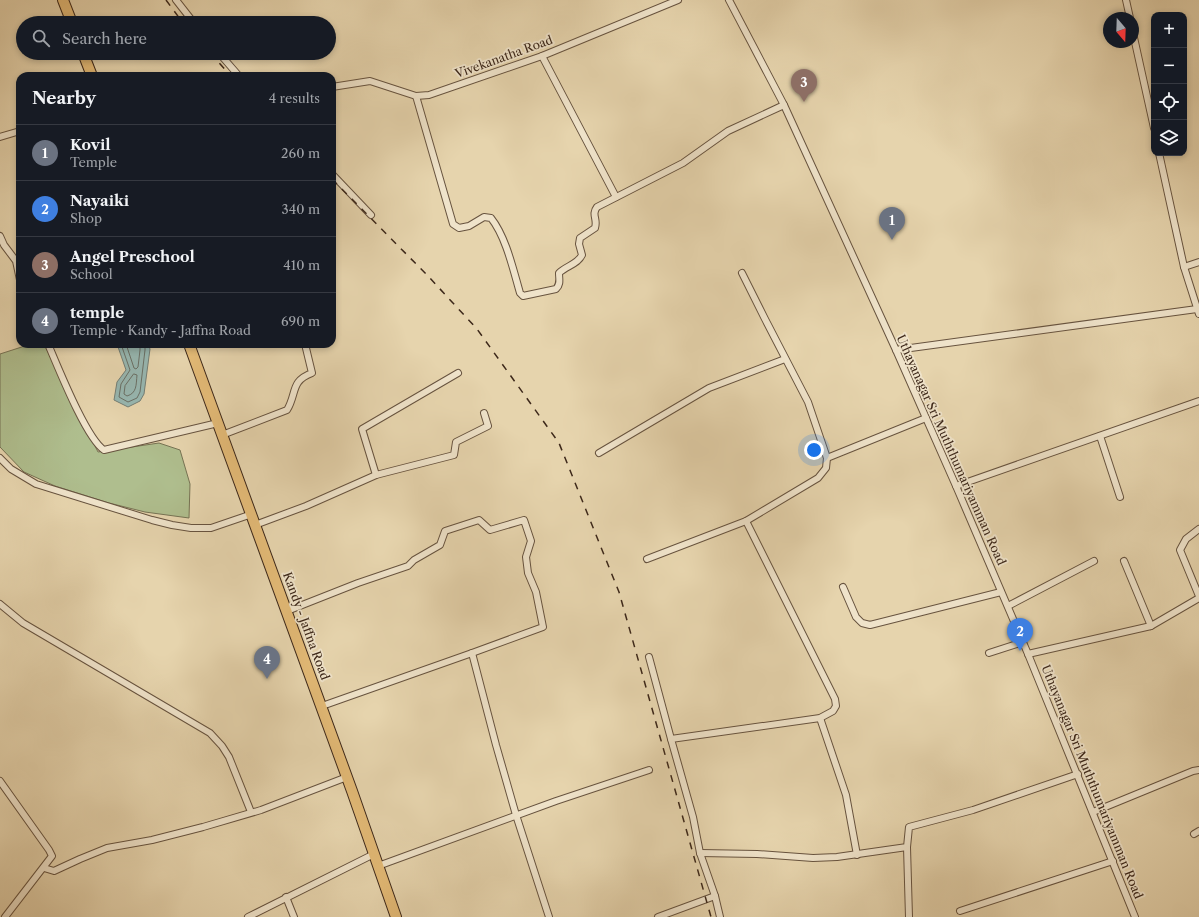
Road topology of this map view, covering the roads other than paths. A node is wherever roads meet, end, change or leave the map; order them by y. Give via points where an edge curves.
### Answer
1 (64, 0) edge
2 (176, 0) edge
3 (678, 0) edge
4 (729, 0) edge
5 (1126, 0) edge
6 (1129, 12) edge
7 (70, 16) edge
8 (189, 16) edge
9 (1136, 48) edge
10 (542, 56) junction
11 (86, 60) edge
12 (225, 60) edge
13 (90, 72) edge
14 (236, 72) edge
15 (336, 86) edge
16 (416, 96) junction
17 (784, 105) junction
18 (1152, 120) edge
19 (16, 132) edge
20 (0, 137) edge
21 (1160, 156) edge
22 (336, 178) edge
23 (616, 197) junction
24 (371, 215) dead end
25 (0, 236) edge
26 (16, 259) edge
27 (1199, 262) edge
28 (1184, 267) junction
29 (742, 273) dead end
30 (1198, 311) edge
31 (50, 348) edge
32 (190, 348) edge
33 (306, 348) edge
34 (896, 350) junction
35 (785, 359) junction
36 (458, 373) dead end
37 (1199, 401) edge
38 (484, 413) dead end
39 (926, 418) junction
40 (218, 423) junction
41 (222, 435) junction
42 (1100, 436) junction
43 (599, 453) dead end
44 (0, 458) edge
45 (827, 458) junction
46 (376, 475) junction
47 (956, 486) junction
48 (1120, 496) dead end
49 (252, 514) junction
50 (746, 521) junction
51 (255, 525) junction
52 (1199, 529) edge
53 (647, 559) dead end
54 (1094, 561) dead end
55 (1124, 562) dead end
56 (843, 588) dead end
57 (1002, 592) junction
58 (1199, 597) edge
59 (0, 604) edge
60 (1008, 606) junction
61 (287, 611) junction
62 (1150, 626) junction
63 (1023, 642) junction
64 (989, 653) dead end
65 (472, 654) junction
66 (1028, 654) junction
67 (649, 657) dead end
68 (322, 706) junction
69 (820, 718) junction
70 (670, 739) junction
71 (649, 770) dead end
72 (1199, 770) edge
73 (1078, 774) junction
74 (347, 777) junction
75 (0, 780) edge
76 (251, 812) junction
77 (1093, 812) junction
78 (516, 816) junction
79 (907, 847) junction
80 (700, 853) junction
81 (374, 854) junction
82 (857, 855) junction
83 (1113, 861) junction
84 (378, 866) junction
85 (44, 868) junction
86 (715, 896) junction
87 (286, 897) junction
88 (960, 911) dead end
89 (5, 917) edge
90 (248, 917) edge
91 (294, 917) edge
92 (396, 917) edge
93 (549, 917) edge
94 (658, 917) edge
95 (720, 917) edge
96 (909, 917) edge
97 (1135, 917) edge

1 - 7 highway
2 - 8 street
3 - 10 street, Vivekanatha Road
4 - 17 street, Uthayanagar Sri Muththumariyamman Road
5 - 6 street
9 - 18 street
10 - 16 street, Vivekanatha Road via 429,95
10 - 23 street
11 - 13 highway
12 - 14 street
15 - 16 street, Vivekanatha Road via 370,81
16 - 23 street via 454,224 459,228 469,226 484,217 495,223 523,296 556,289 559,273 580,260 580,238 595,228 594,211
17 - 23 street via 728,131 683,163
17 - 34 street, Uthayanagar Sri Muththumariyamman Road
19 - 20 street
21 - 28 street
22 - 24 street
25 - 26 street
27 - 28 street
28 - 30 street
29 - 35 street
30 - 34 street
31 - 40 street via 78,411 98,446 104,450
32 - 40 highway, Kandy - Jaffna Road
33 - 41 street via 312,373 298,382 293,392 292,403 287,410
34 - 39 street, Uthayanagar Sri Muththumariyamman Road
35 - 43 street via 710,388
35 - 45 street via 808,402
36 - 46 street via 362,429
37 - 42 street
38 - 46 street via 488,426 456,442 454,455
39 - 45 street
39 - 47 street, Uthayanagar Sri Muththumariyamman Road
40 - 41 highway, Kandy - Jaffna Road
41 - 49 highway, Kandy - Jaffna Road
42 - 47 street
42 - 48 street
44 - 49 street via 11,469 36,484 172,525 211,528
45 - 50 street via 826,468 818,478
46 - 51 street
47 - 57 street, Uthayanagar Sri Muththumariyamman Road
49 - 51 highway, Kandy - Jaffna Road
50 - 53 street
50 - 69 street via 835,699 836,706 833,711
51 - 61 highway, Kandy - Jaffna Road
52 - 58 street via 1186,540 1180,550
54 - 60 street
55 - 62 street
56 - 57 street via 856,617 862,623 870,625
57 - 60 street, Uthayanagar Sri Muththumariyamman Road
58 - 62 street
59 - 76 street via 23,623 210,734 222,746 228,757
60 - 63 street, Uthayanagar Sri Muththumariyamman Road
61 - 65 street via 408,566 440,545 445,531 480,520 490,530 524,520 531,541 526,557 528,572 536,592 543,627
61 - 68 highway, Kandy - Jaffna Road
62 - 66 street
63 - 64 street
63 - 66 street, Uthayanagar Sri Muththumariyamman Road
65 - 68 street
65 - 78 street
66 - 73 street, Uthayanagar Sri Muththumariyamman Road
67 - 70 street
68 - 74 highway, Kandy - Jaffna Road
69 - 70 street
69 - 82 street via 846,795
70 - 80 street via 693,816
71 - 78 street
72 - 77 street
73 - 77 street, Uthayanagar Sri Muththumariyamman Road
73 - 79 street via 973,810 909,827
74 - 76 street
74 - 81 highway, Kandy - Jaffna Road
75 - 85 street via 49,850 52,856
76 - 85 street via 160,839 106,848 54,871
77 - 83 street, Uthayanagar Sri Muththumariyamman Road
78 - 84 street
78 - 93 street
79 - 82 street
79 - 96 street
80 - 82 street via 813,858
80 - 86 street
81 - 84 highway, Kandy - Jaffna Road
81 - 87 street
83 - 88 street
83 - 97 street, Uthayanagar Sri Muththumariyamman Road
84 - 92 highway, Kandy - Jaffna Road
85 - 89 street
86 - 94 street
86 - 95 street
87 - 90 street
87 - 91 street

